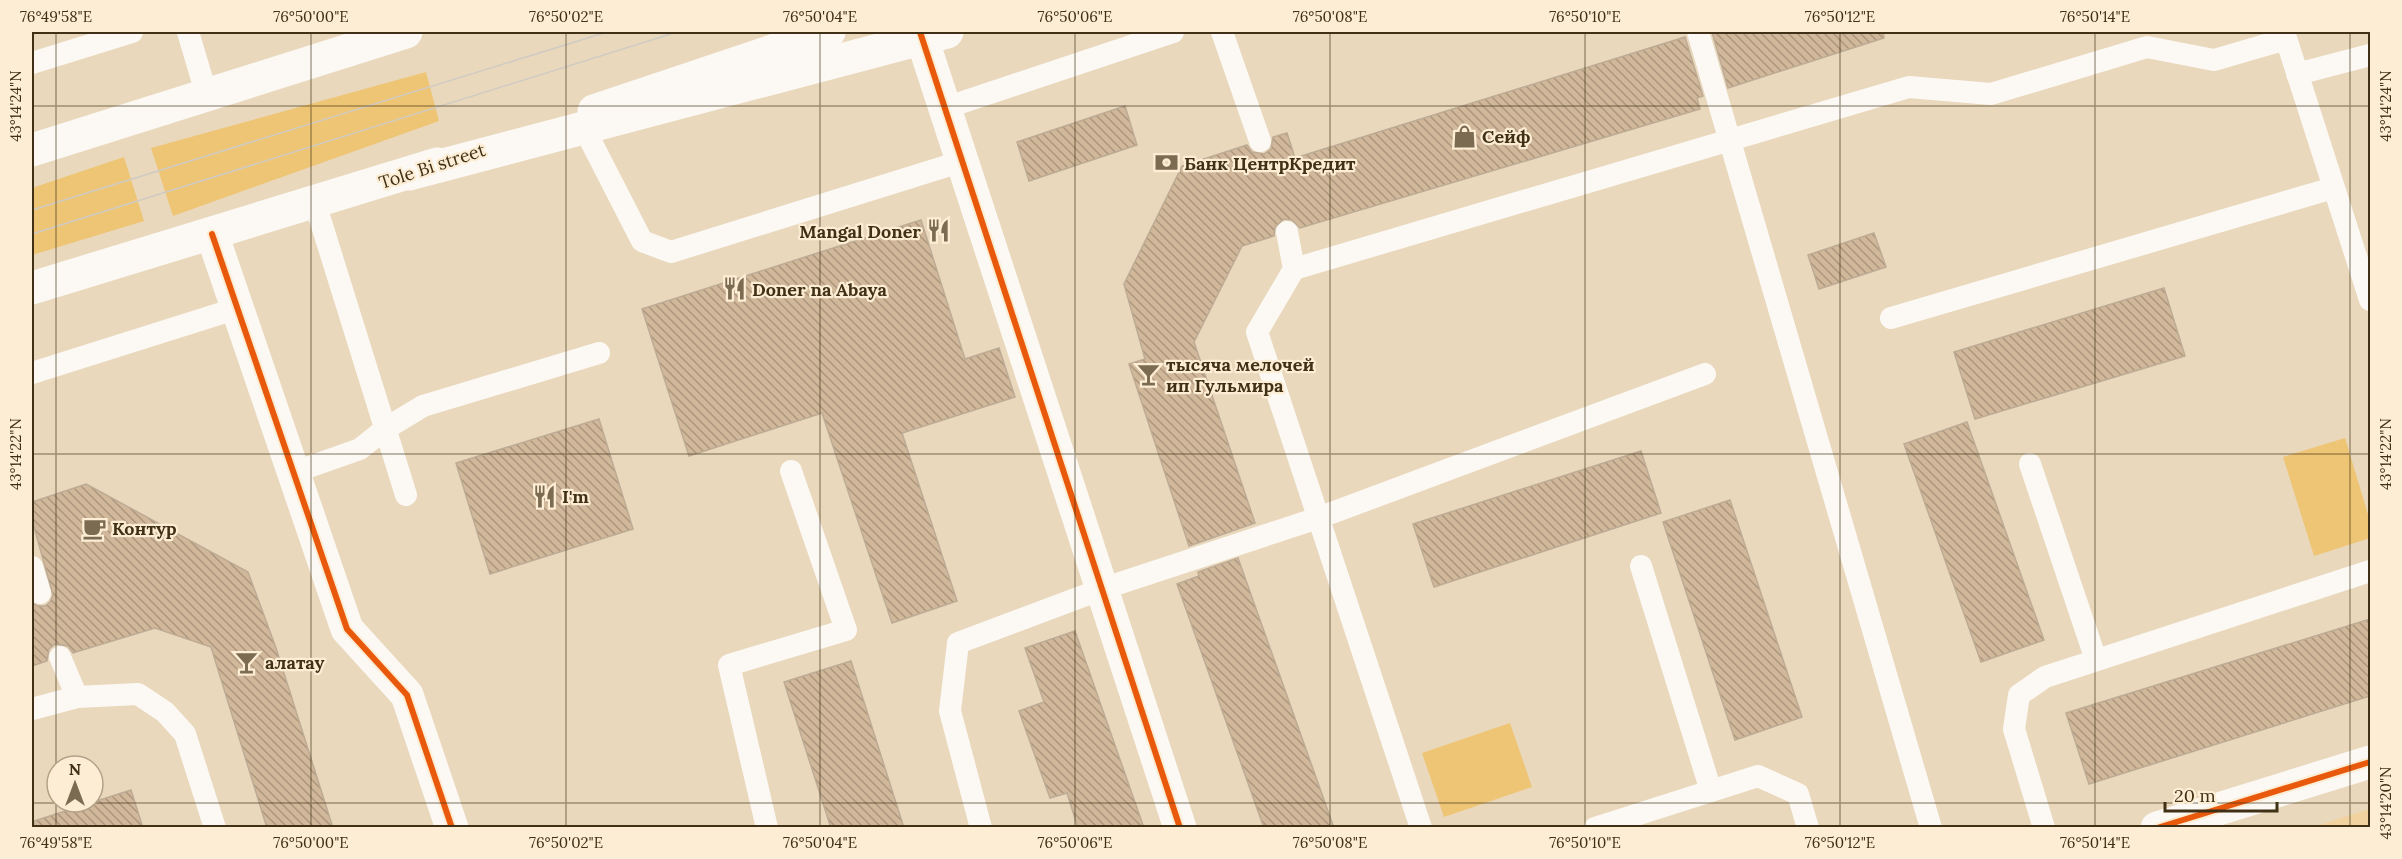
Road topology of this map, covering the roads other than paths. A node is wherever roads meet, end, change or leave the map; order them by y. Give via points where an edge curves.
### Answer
1 (132, 32) edge
2 (188, 32) edge
3 (406, 32) edge
4 (829, 32) edge
5 (1173, 32) edge
6 (1222, 32) edge
7 (1698, 32) edge
8 (930, 34) edge
9 (2285, 35) edge
10 (2370, 55) edge
11 (32, 63) edge
12 (2297, 74) junction
13 (207, 96) junction
14 (945, 108) junction
15 (584, 128) junction
16 (1260, 141) dead end
17 (1731, 141) junction
18 (32, 150) edge
19 (963, 161) junction
20 (409, 174) junction
21 (2333, 188) junction
22 (315, 203) junction
23 (1287, 232) dead end
24 (212, 234) junction
25 (1294, 269) junction
26 (32, 288) edge
27 (2370, 300) edge
28 (238, 308) junction
29 (1891, 318) dead end
30 (599, 353) dead end
31 (32, 373) edge
32 (1705, 374) dead end
33 (385, 429) junction
34 (2030, 464) dead end
35 (791, 471) dead end
36 (292, 473) junction
37 (406, 495) dead end
38 (1318, 518) junction
39 (1641, 566) dead end
40 (32, 567) edge
41 (2370, 571) edge
42 (1102, 589) junction
43 (40, 593) dead end
44 (60, 657) dead end
45 (2096, 660) junction
46 (78, 697) junction
47 (32, 709) edge
48 (2370, 762) edge
49 (1711, 791) junction
50 (214, 828) edge
51 (452, 828) edge
52 (767, 828) edge
53 (981, 828) edge
54 (1180, 828) edge
55 (1421, 828) edge
56 (1595, 828) edge
57 (1809, 828) edge
58 (1931, 828) edge
59 (2044, 828) edge
60 (2157, 828) edge

1 - 11 lane
2 - 13 lane
3 - 13 main road
4 - 20 main road, Tole Bi street
5 - 14 lane
6 - 16 lane
7 - 17 lane
8 - 14 main road
8 - 15 main road
9 - 12 lane
9 - 17 lane via 2214,60 2146,47 1990,94 1909,87
10 - 12 lane
12 - 21 lane
13 - 18 main road
14 - 19 main road
15 - 19 lane via 642,241 671,252
15 - 20 main road
17 - 25 lane
17 - 58 lane
19 - 42 main road
20 - 22 main road, Tole Bi street
21 - 27 lane
21 - 29 lane
22 - 24 main road, Tole Bi street
22 - 33 lane
23 - 25 lane
24 - 26 main road, Tole Bi street
24 - 28 main road
25 - 38 lane via 1257,332
28 - 31 lane
28 - 36 main road
30 - 33 lane via 423,406
32 - 38 lane
33 - 36 lane via 360,449
33 - 37 lane
34 - 45 lane
35 - 52 lane via 846,630 729,665
36 - 51 main road via 347,629 407,695
38 - 42 lane
38 - 55 lane
39 - 49 lane
40 - 43 lane
41 - 45 lane
42 - 53 lane via 958,643 950,711
42 - 54 main road
44 - 46 lane
45 - 59 lane via 2045,677 2019,695 2014,729
46 - 47 lane
46 - 50 lane via 138,694 165,712 185,734
48 - 60 main road
49 - 56 lane
49 - 57 lane via 1758,776 1798,794

